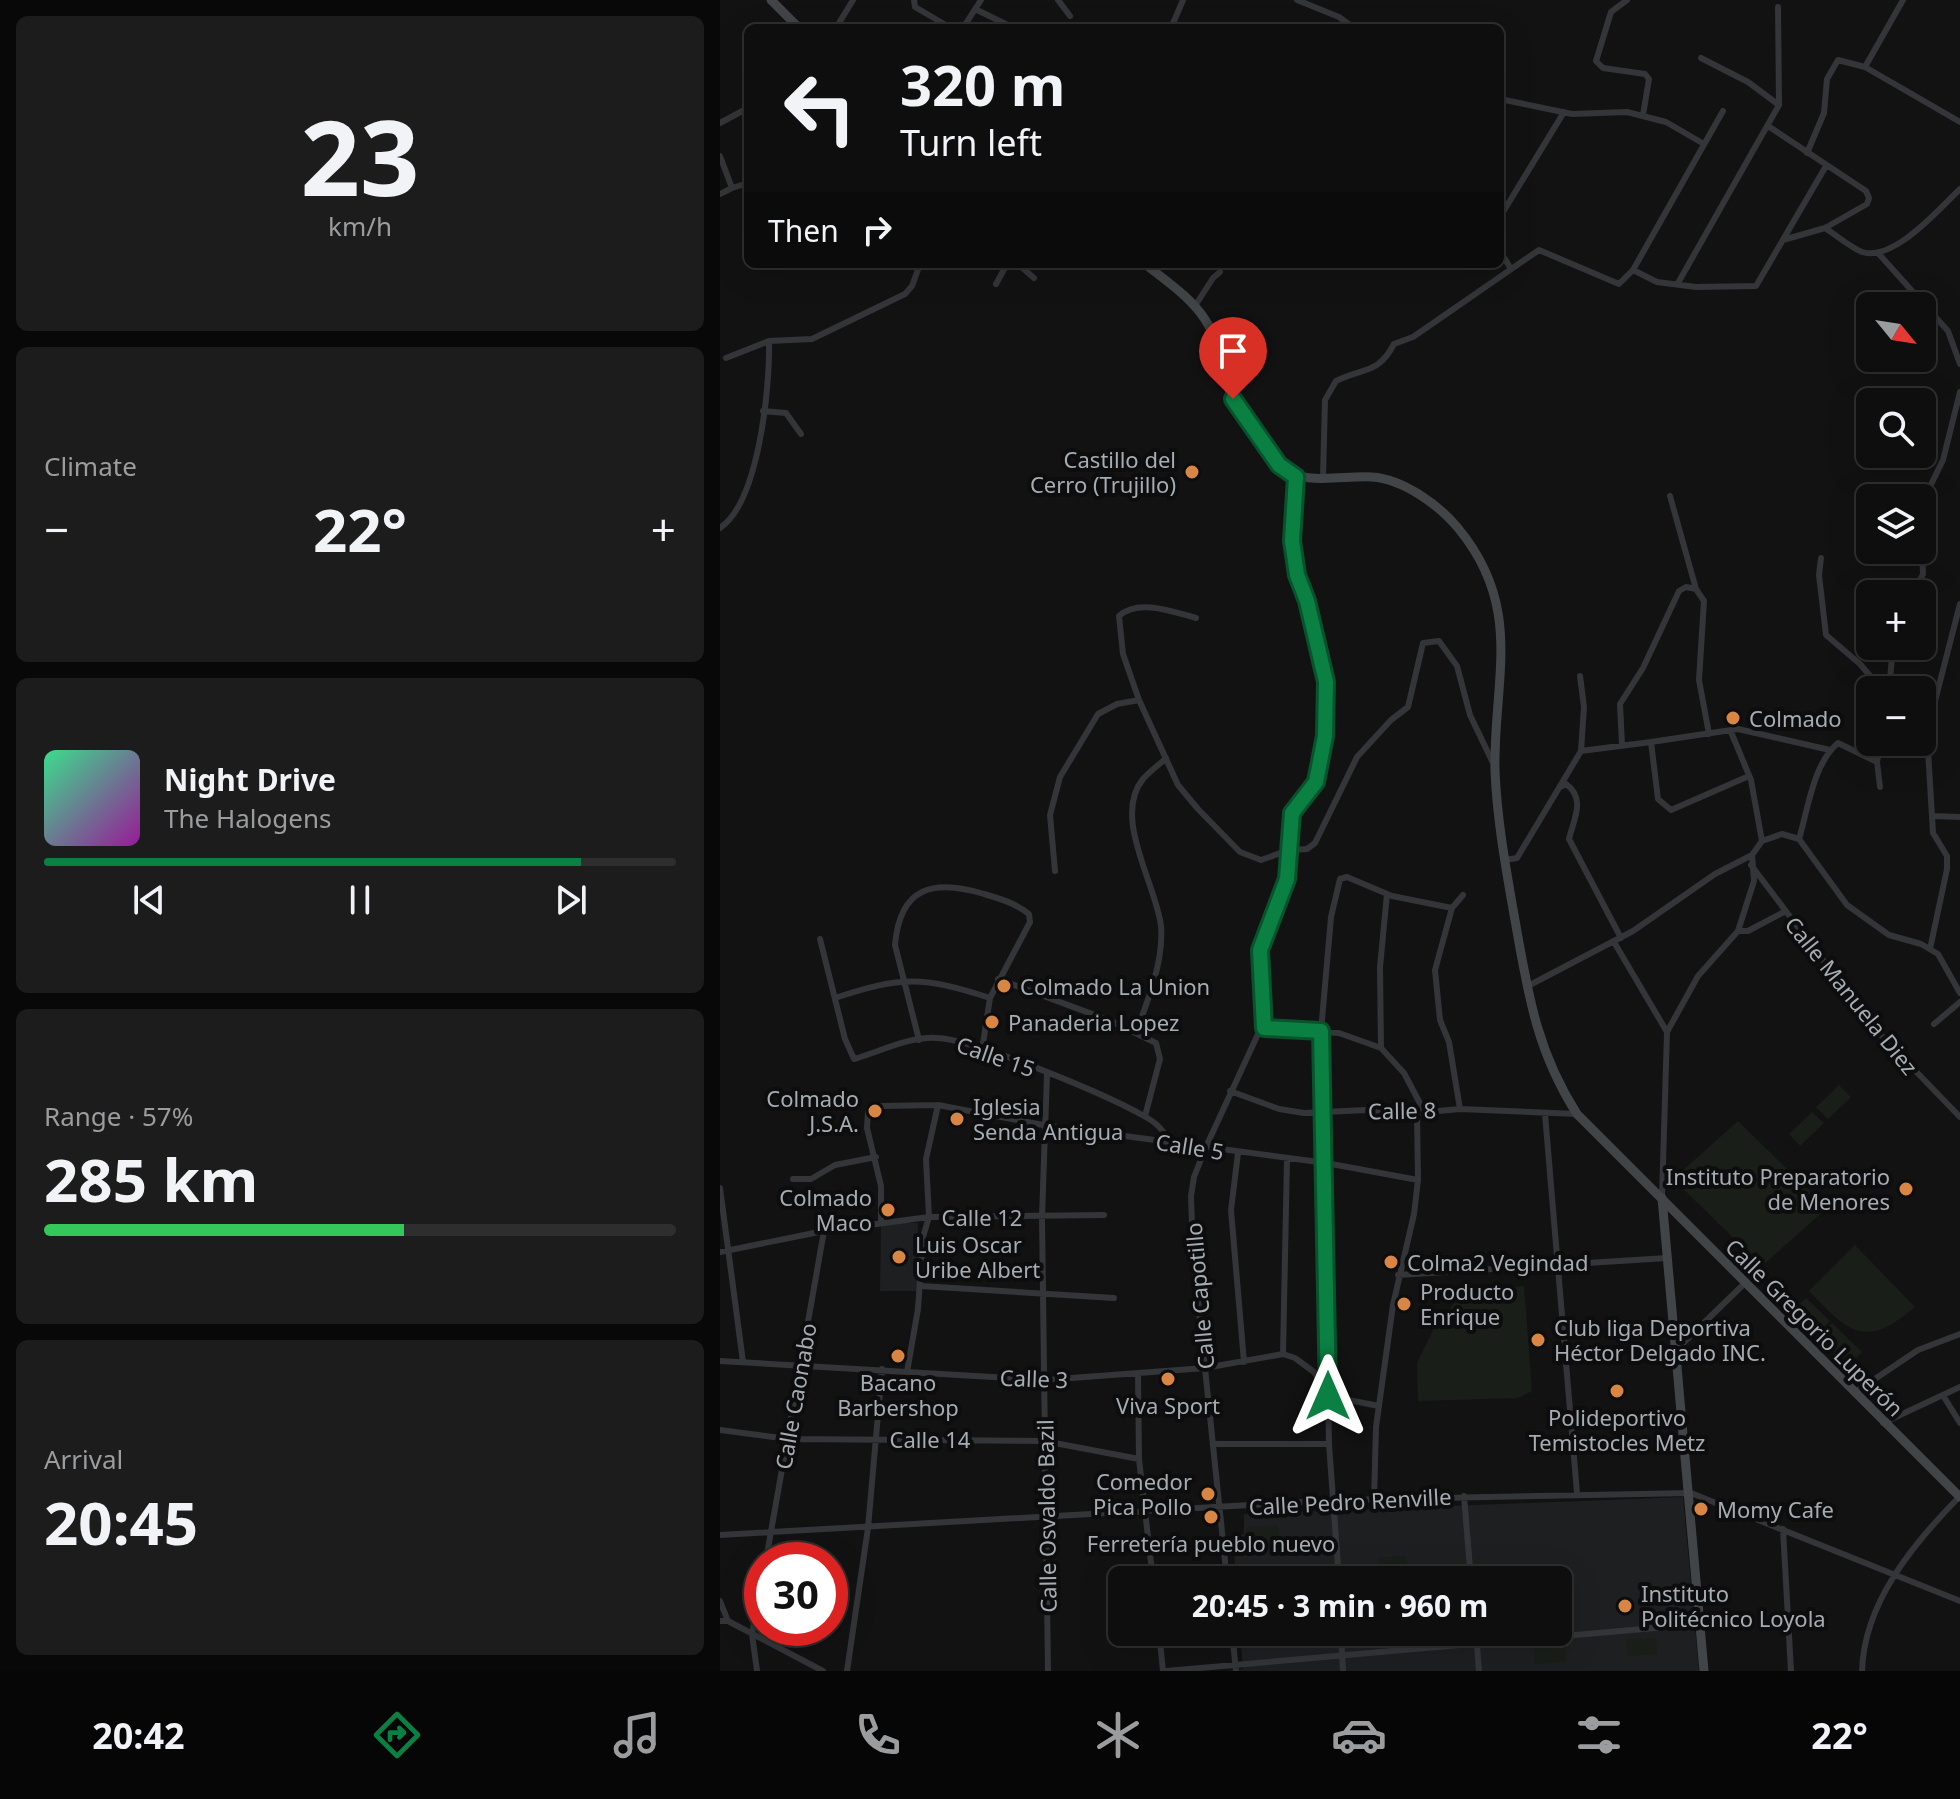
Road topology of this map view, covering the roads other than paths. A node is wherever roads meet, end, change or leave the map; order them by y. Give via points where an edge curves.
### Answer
1 (771, 0) edge
2 (853, 0) edge
3 (914, 0) edge
4 (981, 0) edge
5 (1058, 0) edge
6 (1183, 0) edge
7 (1297, 0) edge
8 (1627, 0) edge
9 (1903, 0) edge
10 (1778, 7) dead end
11 (975, 9) junction
12 (1070, 16) dead end
13 (795, 24) edge
14 (838, 24) edge
15 (944, 24) edge
16 (966, 24) edge
17 (1006, 24) edge
18 (1173, 24) edge
19 (1349, 24) edge
20 (1701, 58) dead end
21 (1865, 67) junction
22 (1504, 100) edge
23 (1779, 105) junction
24 (744, 110) edge
25 (1723, 111) dead end
26 (1564, 112) junction
27 (1643, 115) junction
28 (1960, 122) edge
29 (720, 123) edge
30 (1768, 126) junction
31 (1704, 144) junction
32 (1807, 153) junction
33 (720, 156) edge
34 (1826, 166) junction
35 (744, 184) edge
36 (732, 188) junction
37 (1960, 189) edge
38 (720, 194) edge
39 (1504, 210) edge
40 (1825, 228) junction
41 (1783, 240) junction
42 (1878, 253) junction
43 (1504, 258) edge
44 (919, 268) edge
45 (1005, 268) edge
46 (1023, 268) edge
47 (1150, 268) edge
48 (1511, 269) junction
49 (1633, 270) junction
50 (1220, 272) dead end
51 (1034, 278) dead end
52 (1678, 283) junction
53 (996, 284) dead end
54 (1195, 306) junction
55 (769, 341) junction
56 (726, 358) dead end
57 (1960, 364) edge
58 (1960, 392) edge
59 (763, 411) junction
60 (801, 434) dead end
61 (1296, 477) junction
62 (1323, 477) junction
63 (1931, 484) edge
64 (1670, 496) dead end
65 (720, 528) edge
66 (1821, 558) dead end
67 (1696, 589) junction
68 (1960, 604) edge
69 (1196, 618) dead end
70 (1580, 676) dead end
71 (1870, 676) edge
72 (1139, 700) junction
73 (1731, 732) junction
74 (1709, 734) junction
75 (1651, 742) junction
76 (1622, 745) junction
77 (1830, 750) junction
78 (1581, 751) junction
79 (1878, 756) edge
80 (1166, 758) junction
81 (1877, 762) junction
82 (1495, 769) junction
83 (1749, 776) junction
84 (1560, 787) junction
85 (1880, 787) dead end
86 (1932, 816) junction
87 (1960, 817) edge
88 (1799, 839) junction
89 (1762, 841) junction
90 (1289, 850) junction
91 (1752, 855) junction
92 (1505, 860) junction
93 (1751, 865) junction
94 (1055, 871) dead end
95 (1387, 894) junction
96 (1463, 895) dead end
97 (1452, 908) junction
98 (1784, 912) junction
99 (1738, 931) junction
100 (820, 939) dead end
101 (1617, 940) junction
102 (1930, 949) junction
103 (905, 979) junction
104 (998, 979) junction
105 (1526, 987) junction
106 (1960, 993) edge
107 (835, 998) junction
108 (990, 998) junction
109 (1960, 1002) edge
110 (1934, 1024) dead end
111 (1264, 1028) junction
112 (1321, 1031) junction
113 (1136, 1032) junction
114 (1667, 1032) junction
115 (919, 1040) junction
116 (1381, 1048) junction
117 (982, 1050) junction
118 (1047, 1074) junction
119 (1230, 1091) junction
120 (938, 1105) junction
121 (1460, 1109) junction
122 (1324, 1111) junction
123 (1421, 1112) junction
124 (1545, 1114) junction
125 (1577, 1114) junction
126 (1145, 1116) junction
127 (1960, 1117) edge
128 (1043, 1125) junction
129 (1168, 1142) junction
130 (1205, 1149) junction
131 (1238, 1153) junction
132 (876, 1157) junction
133 (1287, 1159) junction
134 (1326, 1163) junction
135 (793, 1179) dead end
136 (1418, 1180) junction
137 (720, 1188) edge
138 (1662, 1198) junction
139 (1104, 1215) dead end
140 (929, 1217) junction
141 (1042, 1217) junction
142 (881, 1223) junction
143 (824, 1231) junction
144 (730, 1249) junction
145 (720, 1252) edge
146 (1667, 1258) junction
147 (1558, 1264) junction
148 (1398, 1275) junction
149 (1746, 1282) junction
150 (921, 1286) junction
151 (1044, 1293) junction
152 (1114, 1298) dead end
153 (1960, 1334) edge
154 (1676, 1350) junction
155 (1283, 1354) junction
156 (720, 1361) edge
157 (743, 1362) junction
158 (1244, 1362) junction
159 (801, 1366) junction
160 (1205, 1368) junction
161 (882, 1369) junction
162 (907, 1372) junction
163 (1138, 1374) junction
164 (1045, 1380) junction
165 (1960, 1387) edge
166 (1854, 1393) junction
167 (1328, 1396) junction
168 (1944, 1397) junction
169 (1379, 1406) junction
170 (1883, 1423) junction
171 (1960, 1423) edge
172 (720, 1430) edge
173 (788, 1439) junction
174 (877, 1439) junction
175 (1044, 1441) junction
176 (1214, 1444) junction
177 (1329, 1444) junction
178 (1139, 1459) junction
179 (1577, 1493) junction
180 (1691, 1493) junction
181 (1464, 1496) junction
182 (1960, 1497) edge
183 (1336, 1500) junction
184 (1374, 1500) junction
185 (1220, 1507) junction
186 (1146, 1513) junction
187 (1044, 1516) junction
188 (868, 1528) junction
189 (1783, 1529) junction
190 (771, 1532) junction
191 (720, 1535) edge
192 (769, 1542) edge
193 (1152, 1566) edge
194 (1226, 1566) edge
195 (1338, 1566) edge
196 (1470, 1566) edge
197 (1896, 1575) junction
198 (720, 1601) edge
199 (1960, 1601) edge
200 (724, 1621) edge
201 (1700, 1624) junction
202 (744, 1630) edge
203 (1572, 1635) edge
204 (754, 1646) edge
205 (775, 1646) edge
206 (1161, 1646) edge
207 (1234, 1646) edge
208 (1342, 1646) edge
209 (1450, 1646) edge
210 (1477, 1646) edge
211 (1342, 1654) junction
212 (1236, 1667) edge
213 (757, 1671) edge
214 (823, 1671) edge
215 (847, 1671) edge
216 (1048, 1671) edge
217 (1164, 1671) edge
218 (1343, 1671) edge
219 (1479, 1671) edge
220 (1704, 1671) edge
221 (1791, 1671) edge
222 (1862, 1671) edge

1 - 13 street
2 - 14 street
3 - 15 street via 915,7
4 - 11 street
5 - 12 street
6 - 18 street
7 - 19 street
8 - 27 street via 1611,12 1596,61 1603,68 1645,74 1649,79
9 - 21 street
10 - 23 street
11 - 16 street
11 - 17 street
20 - 23 street
21 - 28 street
21 - 32 street via 1838,60 1832,67 1824,113
22 - 26 street
23 - 30 street
24 - 29 street
25 - 31 street
26 - 27 street
26 - 39 street
27 - 31 street
30 - 32 street
30 - 52 street
31 - 49 street
32 - 34 street
33 - 36 street
34 - 40 street via 1869,198
34 - 41 street
35 - 36 street
36 - 38 street
37 - 42 street via 1913,234
40 - 41 street
40 - 42 street via 1862,252
41 - 52 street via 1756,286
42 - 57 street via 1948,331
43 - 48 street
44 - 55 street via 905,294 812,339
45 - 53 street
46 - 51 street
47 - 54 street
48 - 49 street via 1539,250 1619,284
48 - 62 street via 1413,337 1394,344 1385,361 1336,381 1325,400
49 - 52 street via 1657,282
50 - 54 street
54 - 61 street via 1213,333 1242,416 1279,465
55 - 56 street
55 - 59 street
58 - 63 street via 1943,460
59 - 60 street via 786,413
59 - 65 street via 749,486 733,520
61 - 62 street, Calle Gregorio Luperón
61 - 90 street via 1292,541 1326,682 1325,736 1316,782 1292,813
62 - 82 street, Calle Gregorio Luperón via 1375,477 1424,497 1456,526 1477,555 1492,588 1502,638
64 - 67 street
66 - 71 street via 1826,635
67 - 74 street via 1704,601 1699,680
67 - 76 street via 1679,591 1620,704
68 - 86 street via 1928,750
69 - 72 street via 1153,607 1119,616 1123,654
70 - 78 street
72 - 80 street
72 - 94 street via 1098,714 1060,777 1050,815
73 - 74 street
73 - 77 street via 1742,729
73 - 83 street
74 - 75 street
75 - 76 street
75 - 83 street via 1658,799 1671,810
76 - 78 street
77 - 81 street via 1838,743
77 - 88 street
78 - 84 street
79 - 81 street
80 - 90 street via 1178,785 1240,852 1261,860
80 - 113 street via 1142,780 1133,797 1136,838 1161,935
81 - 85 street
82 - 90 street via 1470,715 1457,666 1439,641 1423,643 1408,707 1357,757 1315,843
82 - 92 street, Calle Gregorio Luperón
83 - 89 street
84 - 92 street via 1517,858
84 - 101 street via 1566,784 1576,793 1579,802 1569,839
86 - 87 street
86 - 102 street via 1947,869
88 - 89 street via 1782,834
88 - 102 street via 1847,905 1889,935
89 - 91 street
90 - 111 street via 1287,879 1260,950
91 - 93 street
91 - 101 street
92 - 105 street, Calle Gregorio Luperón
93 - 98 street, Calle Manuela Diez
93 - 99 street via 1754,881
95 - 97 street
95 - 112 street via 1340,879 1331,917
95 - 116 street via 1380,967
96 - 97 street
97 - 121 street via 1435,970 1435,995
98 - 99 street
98 - 127 street, Calle Manuela Diez via 1875,1029
99 - 114 street via 1698,976
100 - 107 street
101 - 105 street
101 - 114 street
102 - 106 street
103 - 104 street via 896,929 909,903 935,886 960,887 1016,903 1029,914 1030,922
103 - 107 street
103 - 108 street
103 - 115 street
104 - 108 street
104 - 113 street
105 - 125 street, Calle Gregorio Luperón via 1547,1061
107 - 115 street, Calle 15 via 854,1059
108 - 117 street
109 - 110 street
111 - 112 street
111 - 119 street, Calle Capotillo
112 - 116 street
112 - 122 street
113 - 126 street via 1160,1050
114 - 138 street
115 - 117 street, Calle 15 via 937,1038
116 - 123 street via 1404,1073
117 - 118 street, Calle 15
118 - 126 street, Calle 15
118 - 128 street, Calle Osvaldo Bazil
119 - 122 street, Calle 8 via 1279,1109
119 - 130 street, Calle Capotillo
120 - 128 street, Calle 5
120 - 132 street, Calle 5 via 882,1106 868,1112
120 - 140 street via 926,1159
121 - 123 street, Calle 8
121 - 124 street, Calle 8
122 - 123 street, Calle 8
122 - 134 street
123 - 136 street
124 - 125 street, Calle 8
124 - 147 street
125 - 138 street, Calle Gregorio Luperón
126 - 129 street, Calle 15 via 1166,1133
128 - 129 street, Calle 5
128 - 141 street, Calle Osvaldo Bazil
129 - 130 street, Calle 5
130 - 131 street, Calle 5
130 - 160 street, Calle Capotillo via 1191,1196
131 - 133 street, Calle 5
131 - 158 street via 1231,1210
132 - 135 street via 835,1165 811,1179
132 - 142 street
133 - 134 street, Calle 5
133 - 155 street
134 - 136 street, Calle 5
134 - 167 street
136 - 148 street
137 - 144 street
138 - 146 street
138 - 149 street, Calle Gregorio Luperón
139 - 141 street, Calle 12
140 - 141 street, Calle 12
140 - 142 street, Calle 12
140 - 150 street
141 - 151 street, Calle Osvaldo Bazil
142 - 143 street, Calle 12
143 - 144 street, Calle 12
143 - 159 street, Calle Caonabo
144 - 145 street, Calle 12
144 - 157 street
146 - 147 street
146 - 154 street
147 - 148 street
147 - 179 street
148 - 169 street
149 - 154 street
149 - 166 street, Calle Gregorio Luperón
150 - 151 street
150 - 162 street
151 - 152 street
151 - 164 street, Calle Osvaldo Bazil
153 - 166 street via 1918,1350
154 - 180 street
155 - 158 street, Calle 3
155 - 167 street via 1314,1372
156 - 157 street, Calle 3
157 - 159 street, Calle 3
158 - 160 street, Calle 3
159 - 161 street, Calle 3
159 - 173 street, Calle Caonabo
160 - 163 street, Calle 3
160 - 176 street, Calle Capotillo
161 - 162 street, Calle 3
161 - 174 street
162 - 164 street, Calle 3
163 - 164 street, Calle 3
163 - 178 street
164 - 175 street, Calle Osvaldo Bazil
165 - 168 street
166 - 170 street, Calle Gregorio Luperón
167 - 169 street
167 - 177 street
168 - 170 street
168 - 171 street
169 - 184 street
170 - 182 street, Calle Gregorio Luperón
172 - 173 street, Calle 14
173 - 174 street, Calle 14
173 - 190 street, Calle Caonabo
174 - 175 street, Calle 14
174 - 188 street
175 - 178 street, Calle 14
175 - 187 street, Calle Osvaldo Bazil
176 - 177 street
176 - 185 street, Calle Capotillo
177 - 183 street
178 - 186 street
179 - 180 street, Calle Pedro Renville
179 - 181 street, Calle Pedro Renville
180 - 189 street, Calle Pedro Renville
180 - 201 street
181 - 184 street, Calle Pedro Renville
181 - 196 street
182 - 197 street via 1923,1534
183 - 184 street, Calle Pedro Renville
183 - 185 street, Calle Pedro Renville
183 - 195 street
185 - 186 street, Calle Pedro Renville
185 - 194 street, Calle Capotillo
186 - 187 street, Calle Pedro Renville
186 - 193 street
187 - 188 street, Calle Pedro Renville
187 - 216 street, Calle Osvaldo Bazil
188 - 190 street, Calle Pedro Renville
188 - 215 street
189 - 197 street, Calle Pedro Renville
189 - 221 street
190 - 191 street, Calle Pedro Renville
190 - 192 street, Calle Caonabo
197 - 199 street, Calle Pedro Renville
197 - 222 street via 1875,1614
198 - 200 street
200 - 202 street
201 - 203 street
201 - 220 street
204 - 213 street
205 - 214 street
206 - 217 street
207 - 212 street
208 - 211 street
209 - 211 street
210 - 219 street
211 - 212 street
211 - 218 street
212 - 217 street

